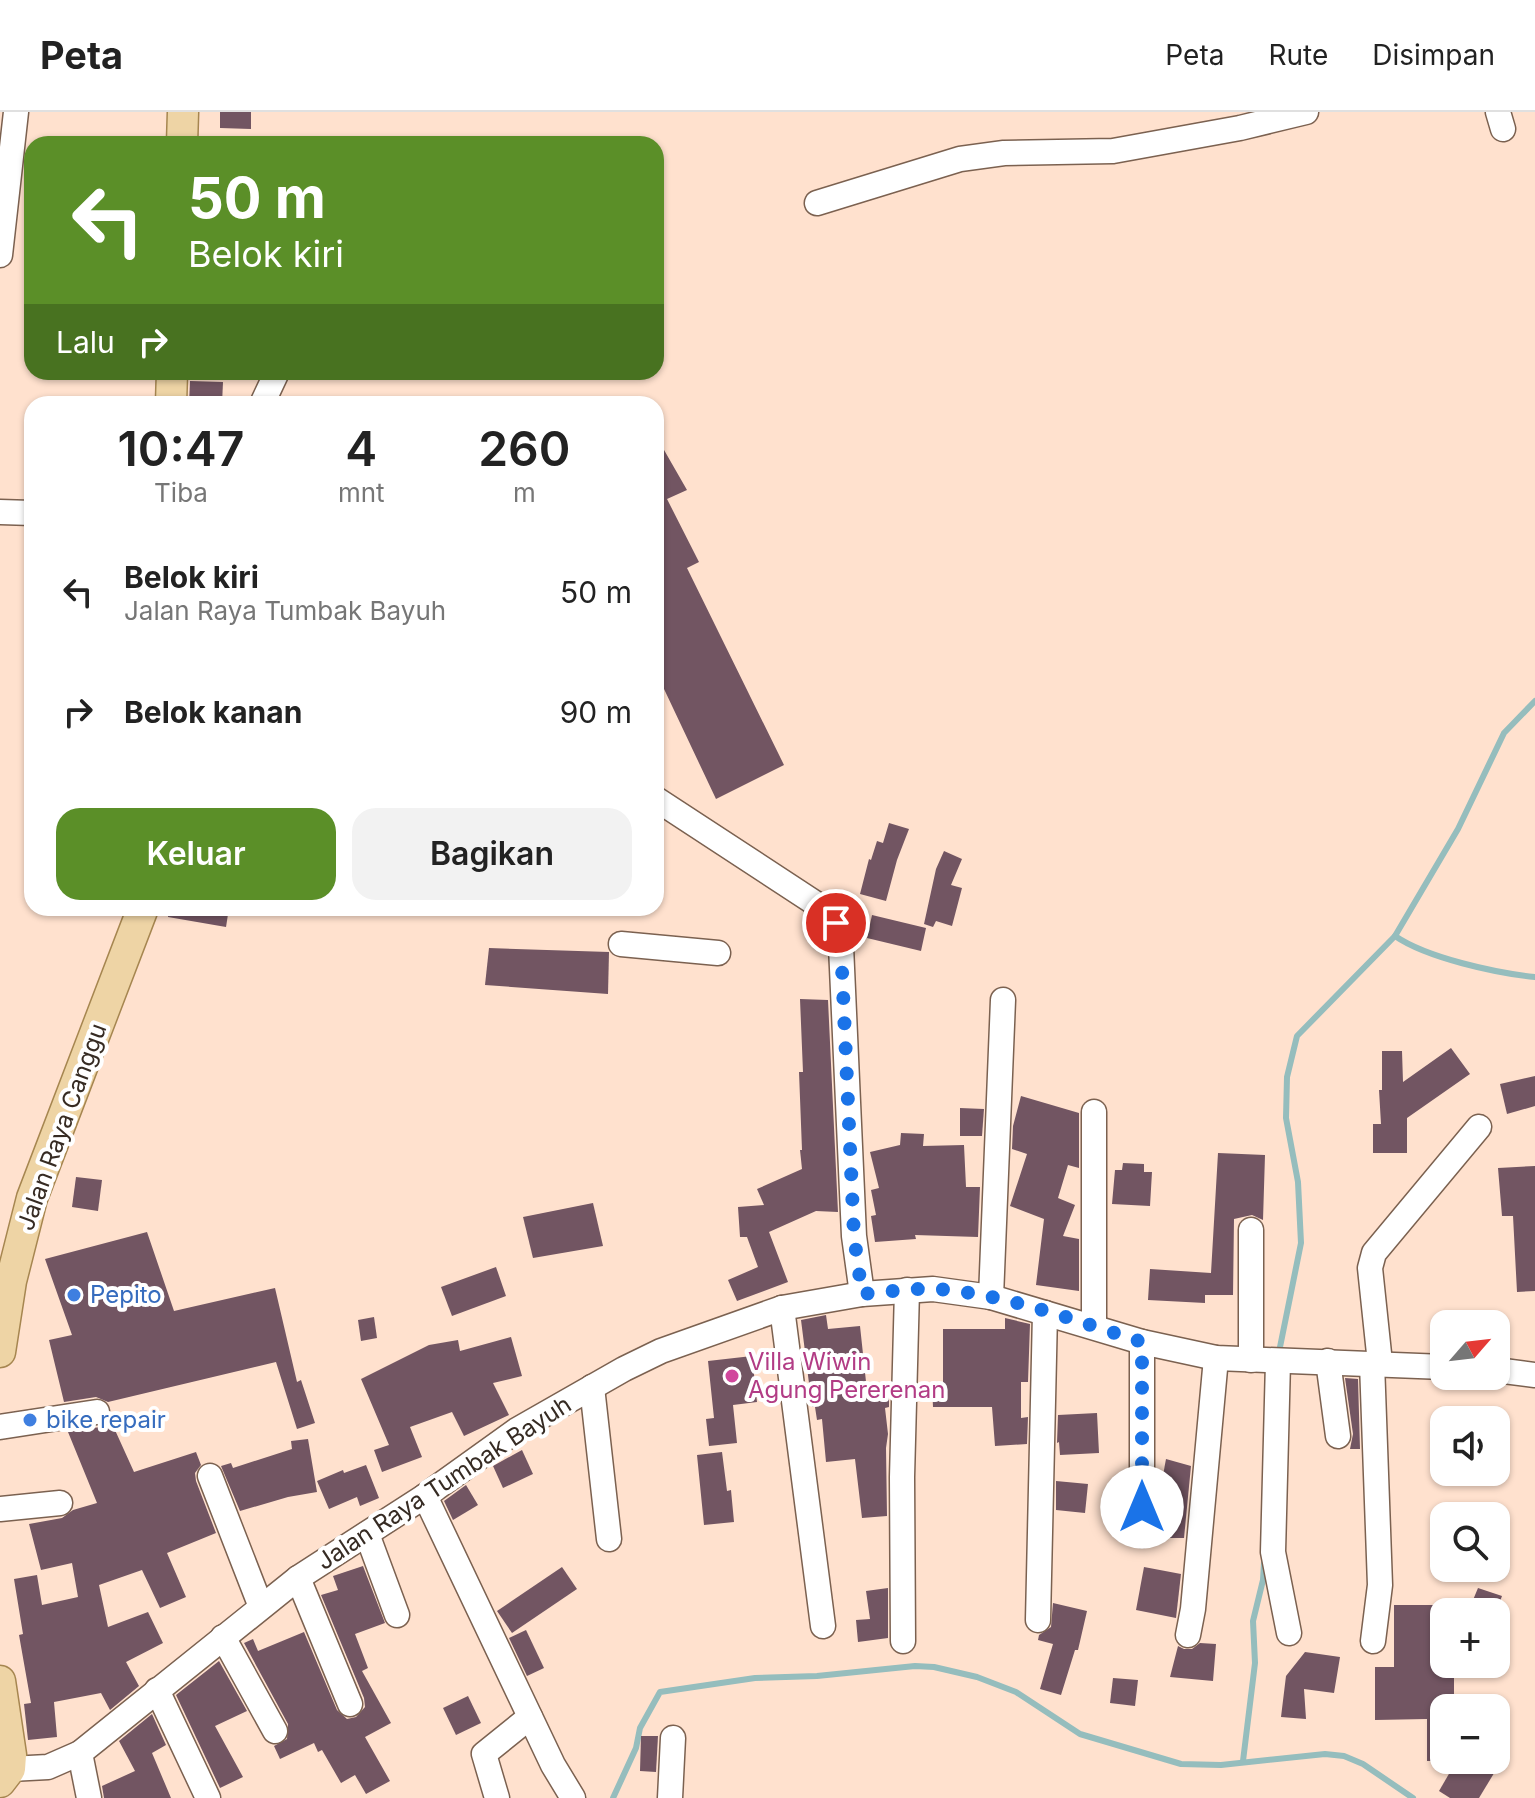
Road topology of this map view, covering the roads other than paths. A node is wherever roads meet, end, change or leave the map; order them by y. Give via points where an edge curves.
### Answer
1 (16, 112) edge
2 (183, 112) edge
3 (1306, 112) edge
4 (182, 136) edge
5 (817, 203) dead end
6 (0, 255) edge
7 (0, 512) edge
8 (24, 513) edge
9 (664, 804) edge
10 (140, 916) edge
11 (621, 944) dead end
12 (718, 953) dead end
13 (1003, 1000) dead end
14 (1094, 1112) dead end
15 (1479, 1127) dead end
16 (1251, 1230) dead end
17 (907, 1290) junction
18 (862, 1294) junction
19 (991, 1297) junction
20 (782, 1308) junction
21 (1045, 1313) junction
22 (1094, 1326) junction
23 (2, 1330) edge
24 (1142, 1342) junction
25 (1216, 1358) junction
26 (1264, 1361) junction
27 (1328, 1361) junction
28 (1376, 1363) junction
29 (1430, 1366) edge
30 (1510, 1372) edge
31 (1535, 1375) edge
32 (592, 1387) junction
33 (97, 1412) dead end
34 (0, 1427) edge
35 (1338, 1436) dead end
36 (210, 1476) dead end
37 (425, 1496) junction
38 (60, 1503) dead end
39 (0, 1509) edge
40 (367, 1534) junction
41 (1142, 1535) dead end
42 (609, 1539) dead end
43 (298, 1578) junction
44 (261, 1607) junction
45 (397, 1615) dead end
46 (1038, 1620) dead end
47 (823, 1626) dead end
48 (1289, 1633) dead end
49 (1188, 1635) dead end
50 (223, 1637) junction
51 (903, 1641) dead end
52 (1373, 1641) dead end
53 (0, 1681) edge
54 (157, 1690) junction
55 (350, 1704) dead end
56 (530, 1717) junction
57 (275, 1731) dead end
58 (673, 1738) dead end
59 (80, 1753) junction
60 (5, 1776) edge
61 (89, 1798) edge
62 (208, 1798) edge
63 (497, 1798) edge
64 (573, 1798) edge
65 (670, 1798) edge

1 - 6 street
2 - 4 main road
3 - 5 street via 1113,151 960,159
7 - 8 street
9 - 18 street via 824,909 836,923
10 - 23 main road, Jalan Raya Canggu via 32,1198
11 - 12 street
13 - 19 street
14 - 22 street
15 - 28 street via 1374,1253 1370,1268
16 - 26 street
17 - 18 street, Jalan Raya Tumbak Bayuh
17 - 19 street, Jalan Raya Tumbak Bayuh
17 - 51 street
18 - 20 street, Jalan Raya Tumbak Bayuh
19 - 21 street, Jalan Raya Tumbak Bayuh
20 - 32 street, Jalan Raya Tumbak Bayuh via 661,1351
20 - 47 street
21 - 22 street, Jalan Raya Tumbak Bayuh
21 - 46 street
22 - 24 street, Jalan Raya Tumbak Bayuh
24 - 25 street, Jalan Raya Tumbak Bayuh
24 - 41 street
25 - 26 street, Jalan Raya Tumbak Bayuh
25 - 49 street
26 - 27 street, Jalan Raya Tumbak Bayuh
26 - 48 street via 1273,1552
27 - 28 street, Jalan Raya Tumbak Bayuh
27 - 35 street
28 - 29 street, Jalan Raya Tumbak Bayuh
28 - 52 street via 1380,1585
30 - 31 street
32 - 37 street, Jalan Raya Tumbak Bayuh via 517,1430
32 - 42 street
33 - 34 street
36 - 44 street
37 - 40 street, Jalan Raya Tumbak Bayuh
37 - 56 street
38 - 39 street
40 - 43 street, Jalan Raya Tumbak Bayuh
40 - 45 street
43 - 44 street, Jalan Raya Tumbak Bayuh
43 - 55 street
44 - 50 street, Jalan Raya Tumbak Bayuh
50 - 54 street, Jalan Raya Tumbak Bayuh
50 - 57 street
53 - 60 main road via 11,1755
54 - 59 street, Jalan Raya Tumbak Bayuh
54 - 62 street
56 - 63 street via 484,1754
56 - 64 street
58 - 65 street
59 - 60 street, Jalan Raya Tumbak Bayuh via 48,1767
59 - 61 street

